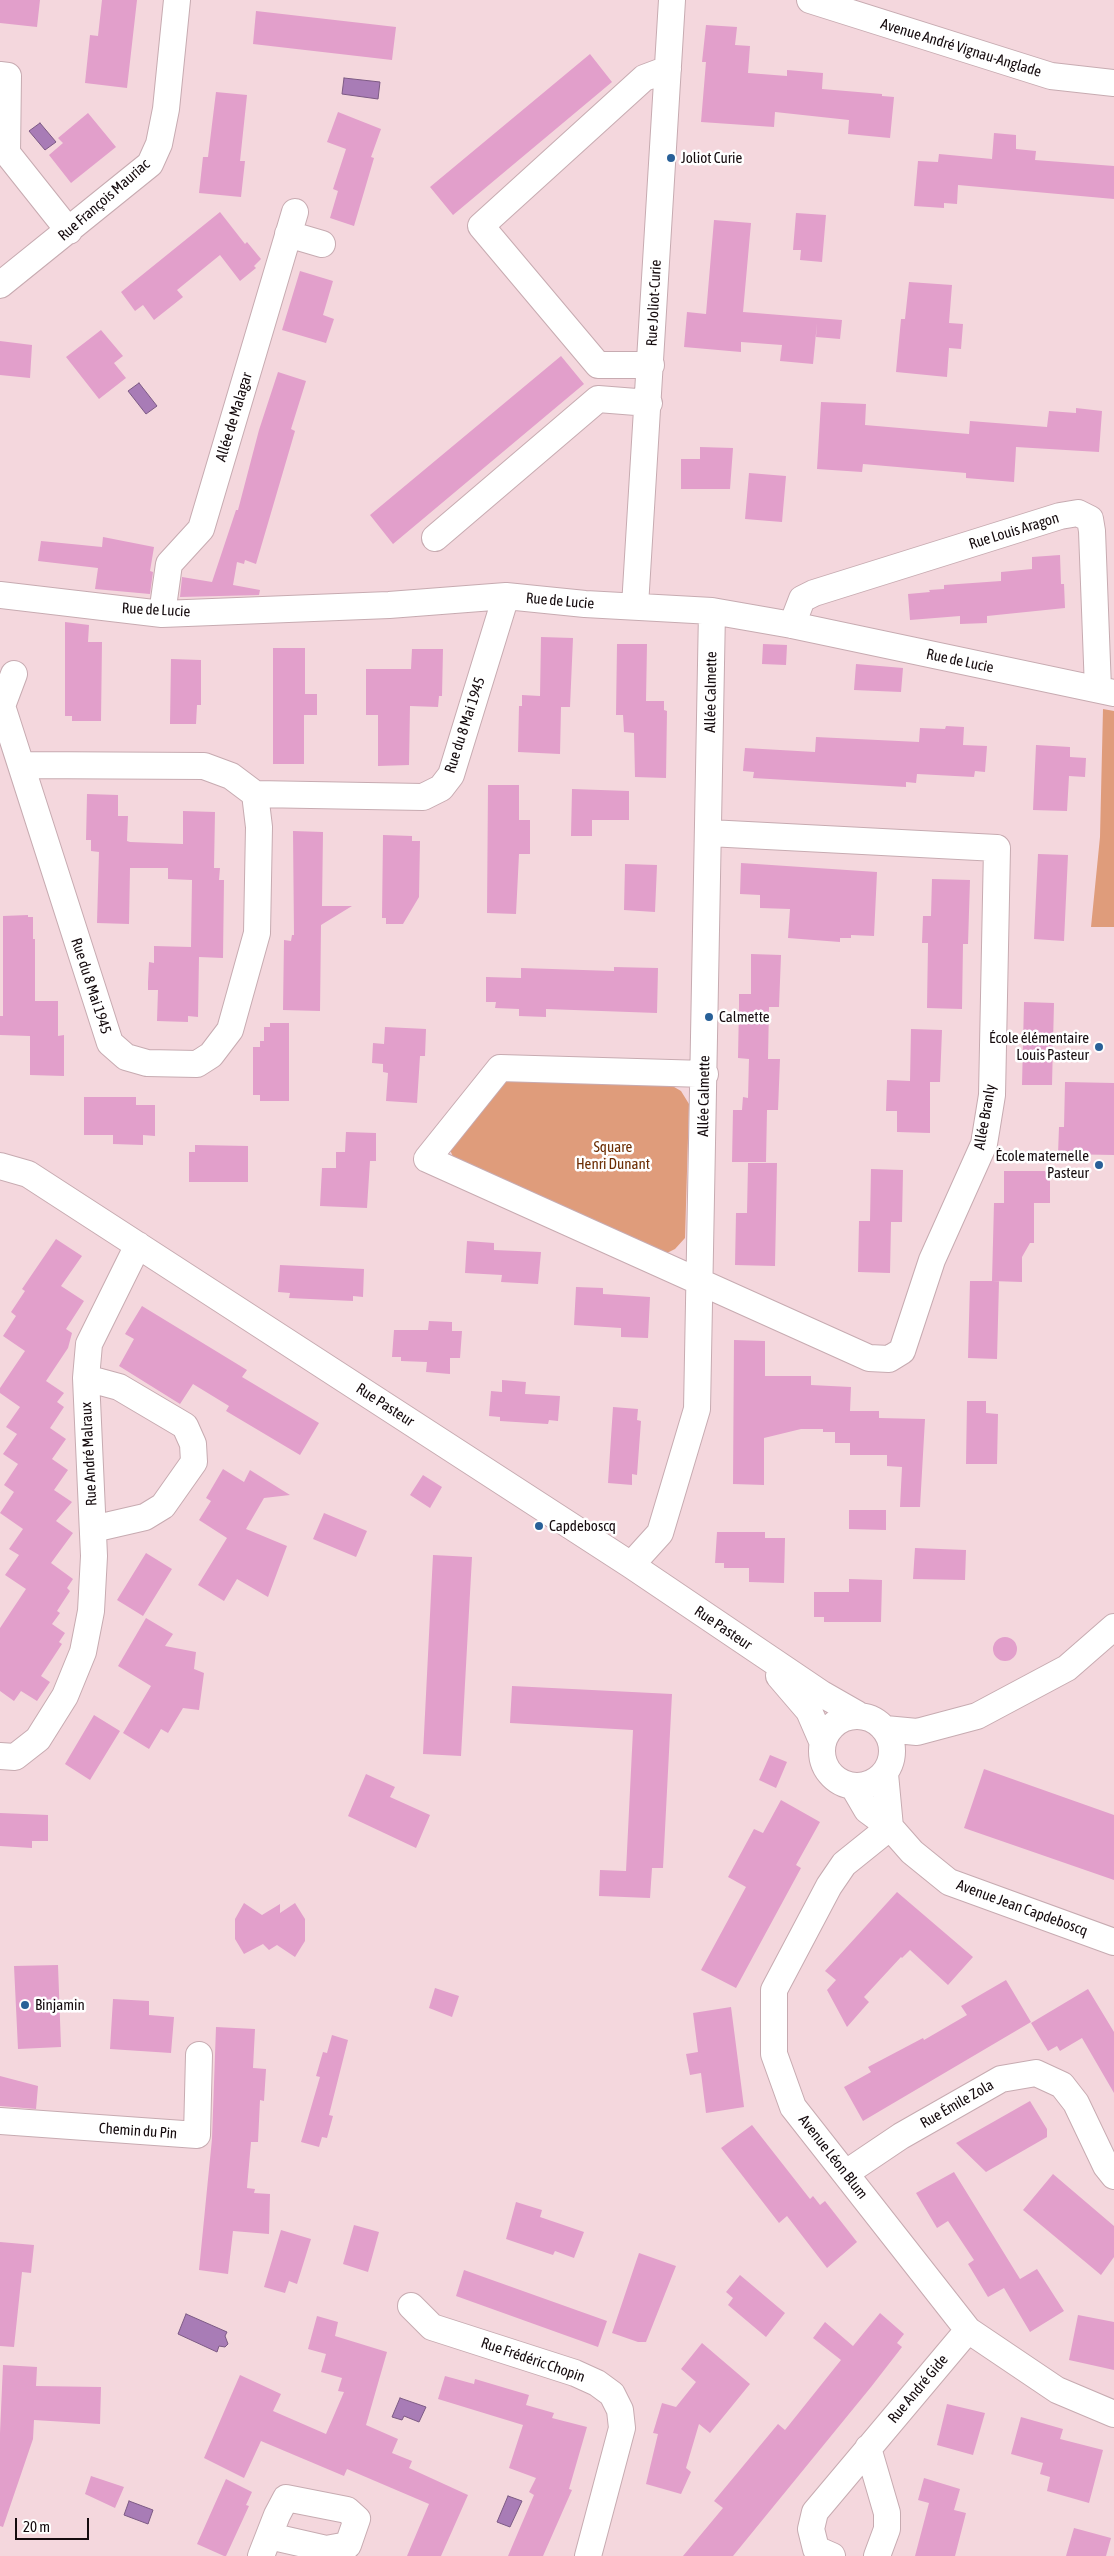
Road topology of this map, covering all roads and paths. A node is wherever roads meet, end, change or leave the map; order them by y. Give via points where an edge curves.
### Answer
1 (177, 0) edge
2 (672, 0) edge
3 (810, 0) edge
4 (668, 69) junction
5 (4, 76) edge
6 (1114, 83) edge
7 (4, 151) edge
8 (69, 231) junction
9 (322, 244) dead end
10 (0, 285) edge
11 (598, 365) junction
12 (651, 365) junction
13 (598, 399) junction
14 (649, 403) junction
15 (435, 538) dead end
16 (0, 595) edge
17 (506, 596) junction
18 (635, 606) junction
19 (712, 611) junction
20 (162, 614) junction
21 (792, 625) junction
22 (14, 674) dead end
23 (1106, 691) edge
24 (22, 765) junction
25 (255, 794) junction
26 (709, 833) junction
27 (705, 1074) junction
28 (0, 1166) edge
29 (138, 1245) junction
30 (700, 1283) junction
31 (86, 1378) junction
32 (93, 1529) junction
33 (631, 1565) junction
34 (1114, 1627) edge
35 (764, 1655) junction
36 (857, 1714) junction
37 (822, 1741) junction
38 (887, 1752) junction
39 (0, 1756) edge
40 (853, 1786) junction
41 (890, 1826) junction
42 (1114, 1942) edge
43 (200, 2055) dead end
44 (0, 2121) edge
45 (846, 2173) junction
46 (1114, 2176) edge
47 (411, 2306) dead end
48 (968, 2330) junction
49 (1114, 2414) edge
50 (868, 2448) junction
51 (588, 2556) edge
52 (832, 2556) edge
53 (877, 2556) edge

1 - 8 street, Rue François Mauriac via 166,109 159,144 150,164
2 - 4 street, Rue Joliot-Curie
3 - 6 street, Avenue André Vignau-Anglade via 1051,76
4 - 11 street via 644,78 481,226
4 - 12 street, Rue Joliot-Curie
5 - 7 street
7 - 8 street
8 - 10 street, Rue François Mauriac
9 - 20 street, Allée de Malagar via 292,223 201,529 169,564
11 - 12 street
11 - 13 street
12 - 14 street, Rue Joliot-Curie
13 - 14 street
13 - 15 street
14 - 18 street, Rue Joliot-Curie
16 - 20 street, Rue de Lucie
17 - 18 street, Rue de Lucie
17 - 20 street, Rue de Lucie via 389,605
17 - 25 street, Rue du 8 Mai 1945 via 451,775 441,788 423,797
18 - 19 street, Rue de Lucie
19 - 21 street, Rue de Lucie
19 - 26 street, Allée Calmette
21 - 23 street, Rue de Lucie
21 - 23 street, Rue Louis Aragon via 802,599 814,593 1078,512 1090,519
22 - 24 street, Rue du 8 Mai 1945 via 2,706
24 - 25 street via 204,766 231,776
24 - 25 street, Rue du 8 Mai 1945 via 110,1043 126,1056 147,1063 197,1064 211,1055 230,1030 257,933 259,827
26 - 27 street, Allée Calmette
26 - 30 street, Allée Branly via 997,848 997,858 992,1095 984,1144 932,1260 902,1351 889,1359 869,1358
27 - 30 street, Allée Calmette
27 - 30 street via 500,1068 427,1159
28 - 29 street, Rue Pasteur via 28,1174
29 - 31 street, Rue André Malraux via 89,1344
29 - 33 street, Rue Pasteur
30 - 33 street, Allée Calmette via 697,1409 660,1533
31 - 32 street, Rue André Malraux
31 - 32 street, Rue André Malraux via 119,1387 185,1426 193,1444 194,1462 163,1506 145,1518
32 - 39 street, Rue André Malraux via 91,1611 83,1652 65,1696 38,1739 15,1757
33 - 35 street, Rue Pasteur
34 - 38 street via 1067,1668 1025,1692 977,1716 917,1732
35 - 36 street, Rue Pasteur
35 - 37 street, Rue Pasteur via 809,1711
36 - 37 street via 832,1724
36 - 38 street via 882,1724
37 - 40 street via 823,1762 835,1779
38 - 40 street via 870,1784
38 - 41 street
40 - 41 street, Avenue Jean Capdeboscq via 867,1810
41 - 42 street, Avenue Jean Capdeboscq via 912,1852 949,1882
41 - 45 street, Avenue Léon Blum via 844,1864 774,1990 774,2054 793,2107
43 - 44 street, Chemin du Pin via 196,2135
45 - 46 street, Rue Émile Zola via 901,2136 1001,2079 1036,2073 1062,2084
45 - 48 street, Avenue Léon Blum
47 - 51 street, Rue Frédéric Chopin via 432,2327 575,2373 612,2394 620,2410 622,2428
48 - 49 street, Avenue Léon Blum via 1056,2390
48 - 50 street, Rue André Gide
50 - 52 street, Rue André Gide via 815,2512 811,2529 816,2549
50 - 53 street via 887,2513 887,2529

